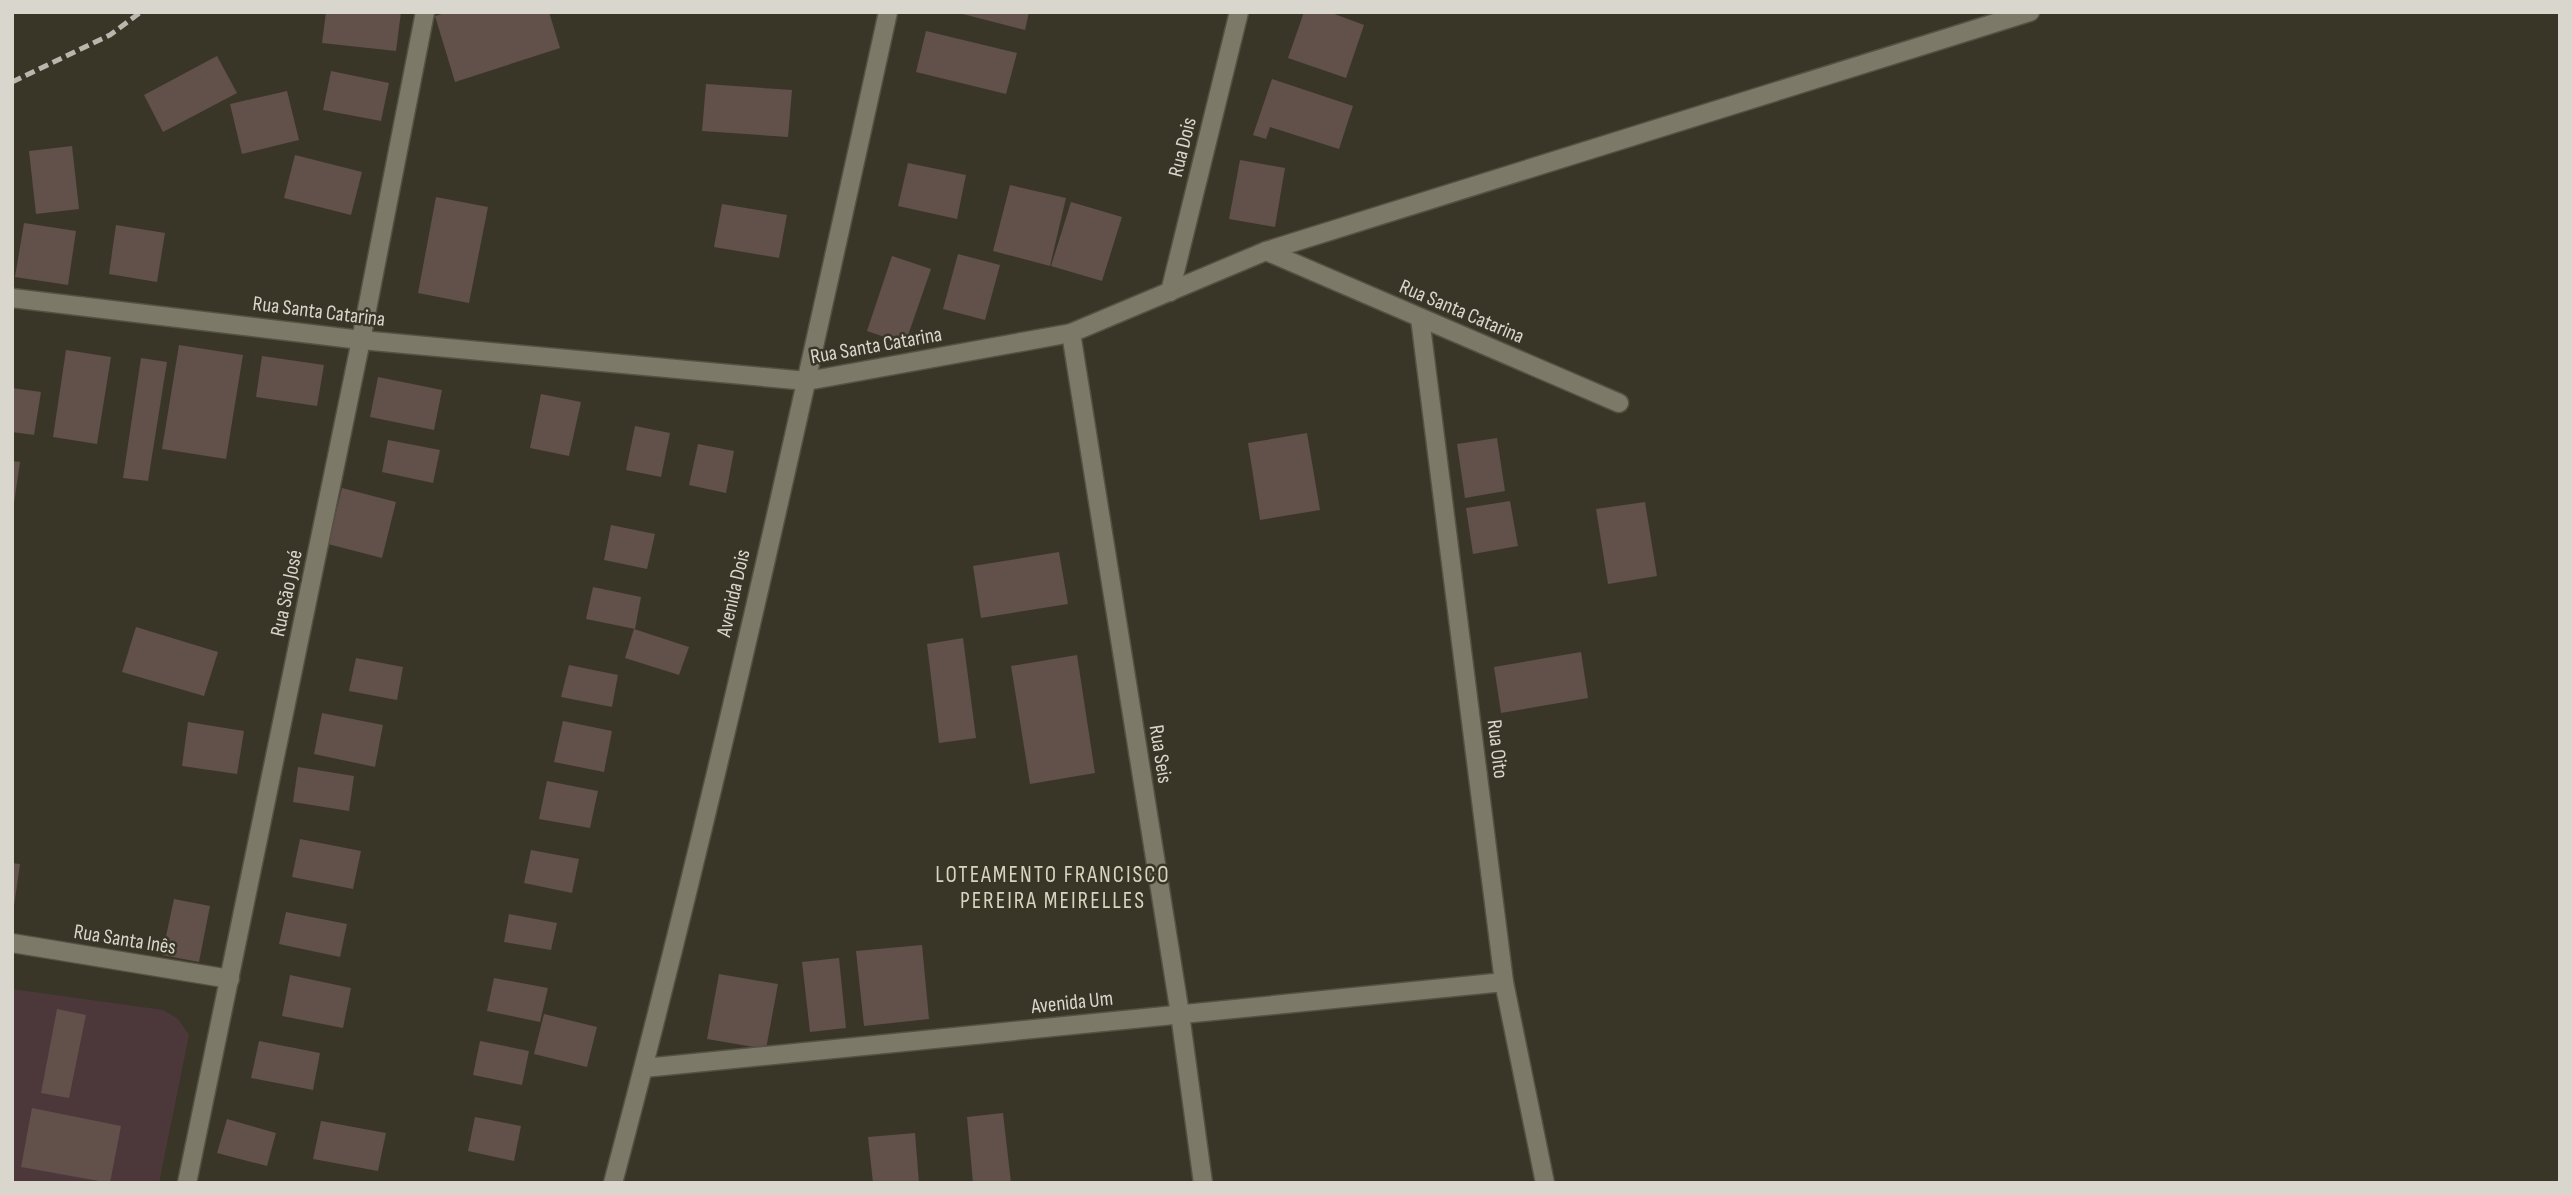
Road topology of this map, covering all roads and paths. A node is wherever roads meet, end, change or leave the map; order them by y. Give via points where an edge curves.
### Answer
1 (425, 12) edge
2 (888, 12) edge
3 (1239, 12) edge
4 (2030, 12) edge
5 (1266, 251) junction
6 (1170, 292) junction
7 (12, 298) edge
8 (1420, 318) junction
9 (1071, 332) junction
10 (361, 340) junction
11 (807, 382) junction
12 (1619, 403) dead end
13 (12, 943) edge
14 (230, 979) junction
15 (1504, 982) junction
16 (1180, 1014) junction
17 (644, 1068) junction
18 (187, 1183) edge
19 (613, 1183) edge
20 (1203, 1183) edge
21 (1545, 1183) edge

1 - 10 street, Rua São José
2 - 11 street, Avenida Dois
3 - 6 street, Rua Dois
4 - 5 street
5 - 6 street, Rua Santa Catarina
5 - 8 street, Rua Santa Catarina
6 - 9 street, Rua Santa Catarina
7 - 10 street, Rua Santa Catarina
8 - 12 street, Rua Santa Catarina
8 - 15 street, Rua Oito
9 - 11 street, Rua Santa Catarina
9 - 16 street, Rua Seis
10 - 11 street, Rua Santa Catarina
10 - 14 street, Rua São José
11 - 17 street, Avenida Dois
13 - 14 street, Rua Santa Inês
14 - 18 street, Rua São José
15 - 16 street, Avenida Um
15 - 21 street, Rua Oito
16 - 17 street, Avenida Um
16 - 20 street, Rua Seis
17 - 19 street, Avenida Dois

